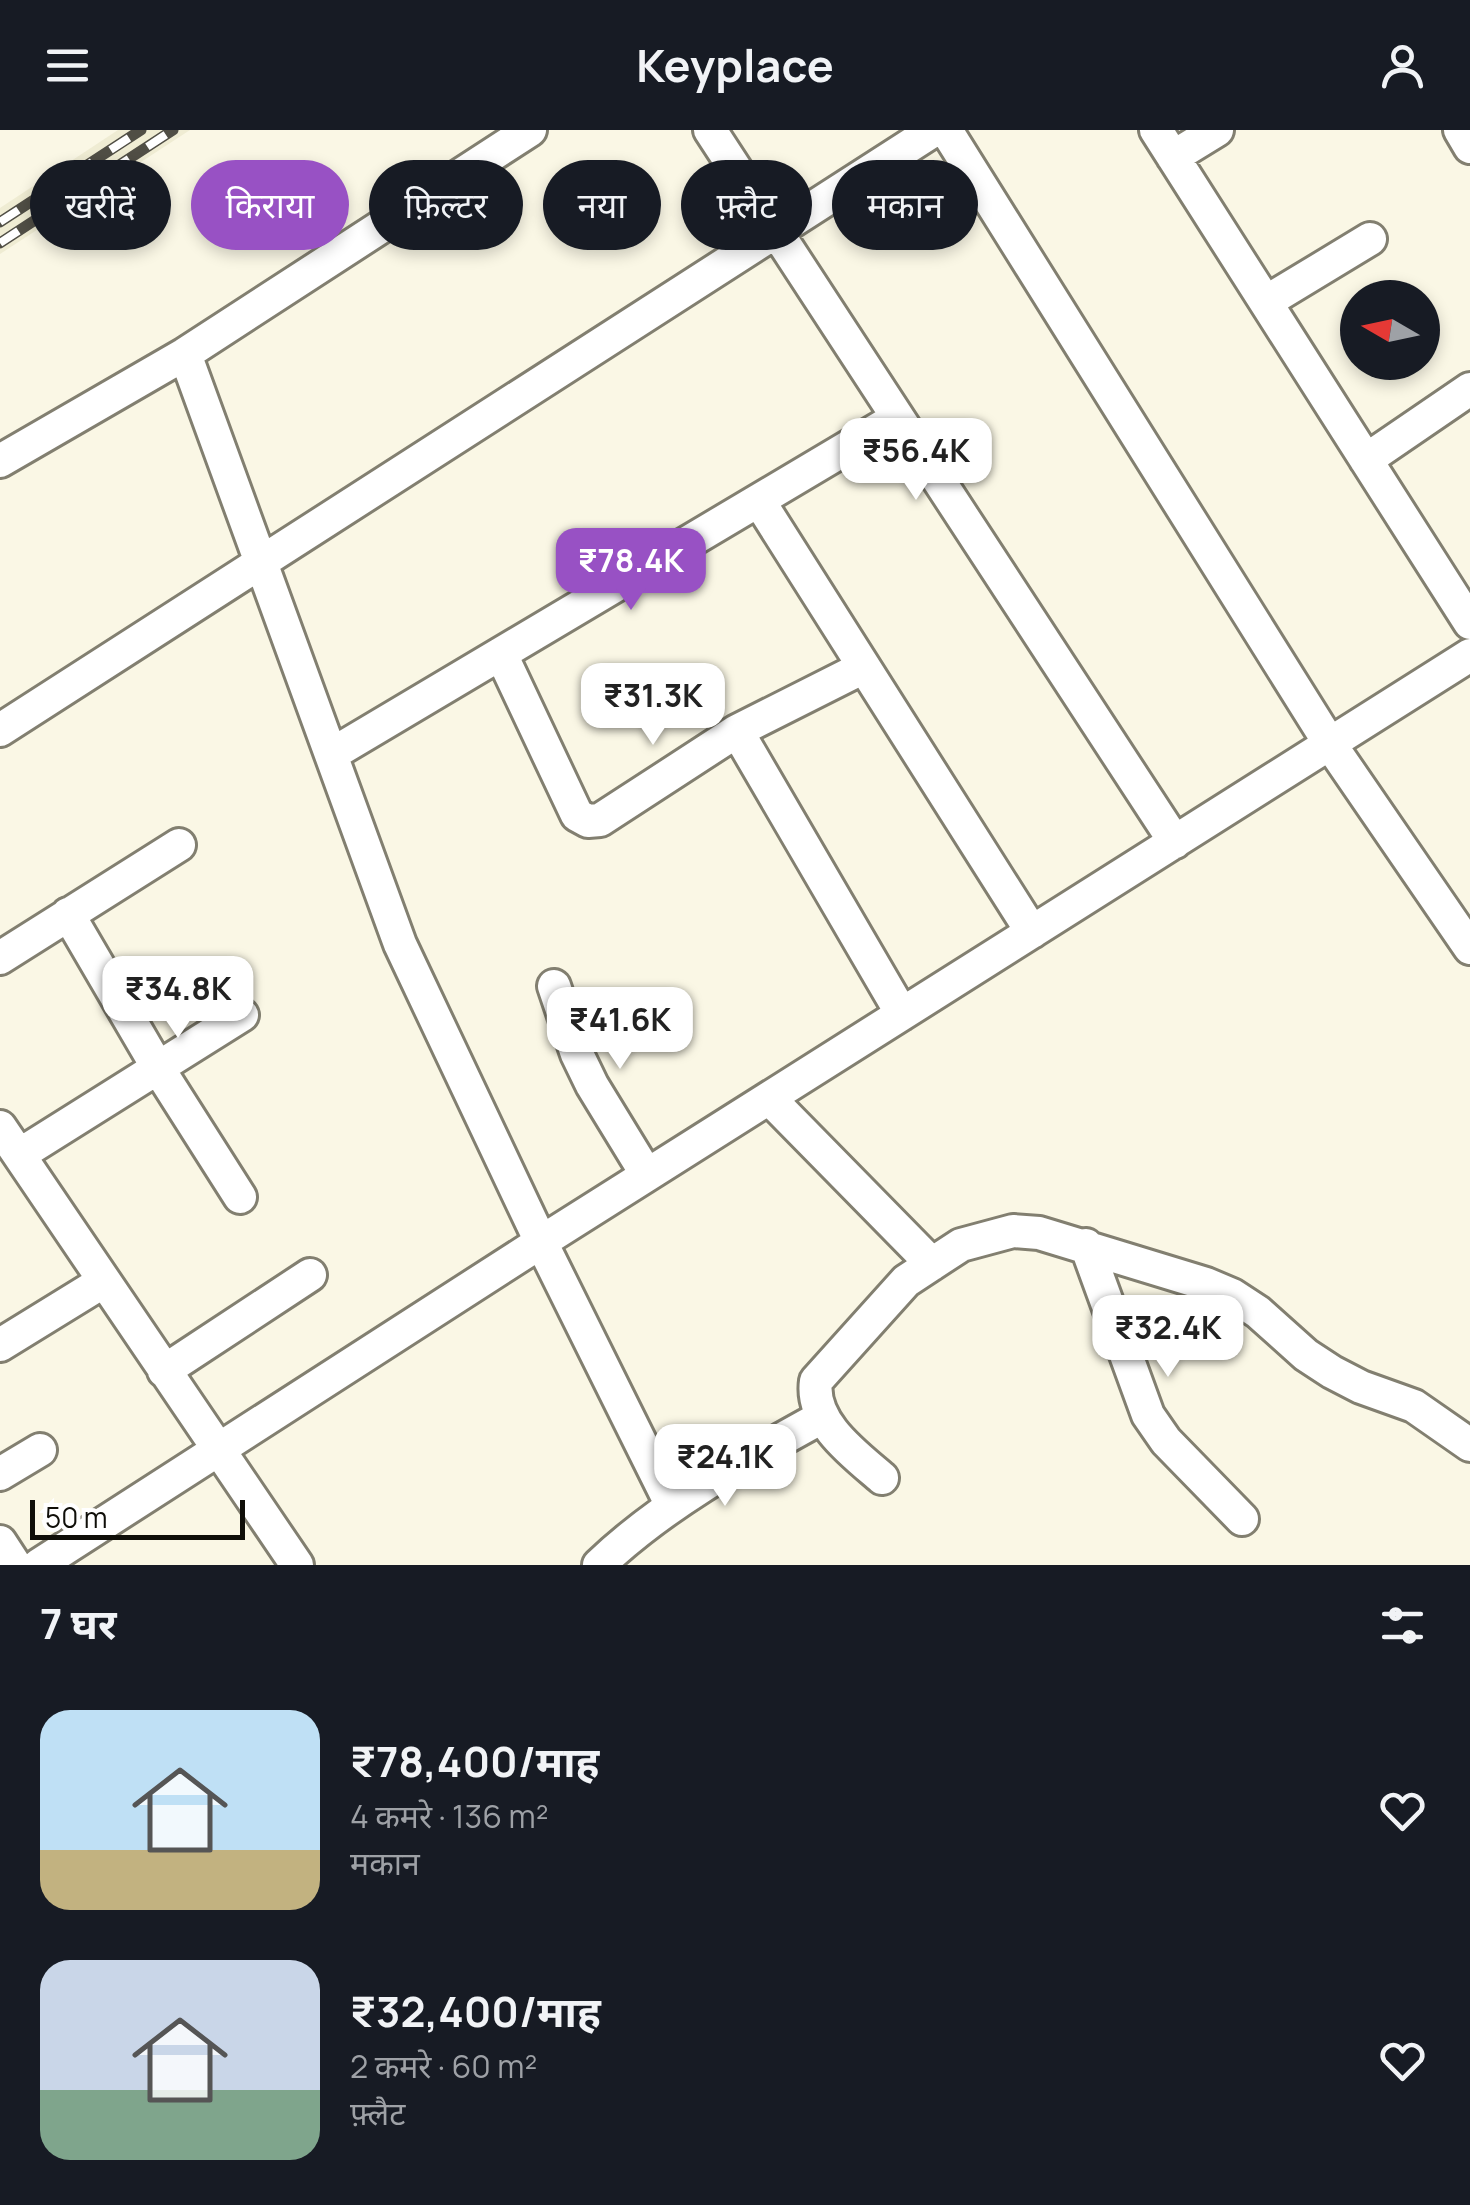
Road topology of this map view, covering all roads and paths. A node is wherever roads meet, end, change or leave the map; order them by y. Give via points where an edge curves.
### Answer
1 (530, 130) edge
2 (710, 130) edge
3 (934, 130) edge
4 (946, 130) edge
5 (1217, 130) edge
6 (1460, 130) edge
7 (1165, 144) edge
8 (1470, 147) edge
9 (729, 160) edge
10 (812, 209) edge
11 (1370, 239) dead end
12 (748, 250) edge
13 (788, 250) edge
14 (1266, 302) junction
15 (185, 354) junction
16 (1470, 390) edge
17 (898, 418) junction
18 (1366, 460) junction
19 (0, 461) edge
20 (759, 500) junction
21 (263, 562) junction
22 (1470, 623) edge
23 (501, 654) junction
24 (1470, 655) edge
25 (864, 666) junction
26 (0, 730) edge
27 (737, 730) junction
28 (1330, 744) junction
29 (332, 754) junction
30 (1175, 842) junction
31 (178, 845) dead end
32 (68, 914) junction
33 (1032, 932) junction
34 (1470, 948) edge
35 (0, 958) edge
36 (554, 986) dead end
37 (902, 1014) junction
38 (242, 1015) dead end
39 (158, 1068) junction
40 (769, 1098) junction
41 (0, 1127) edge
42 (19, 1155) junction
43 (648, 1175) junction
44 (240, 1197) dead end
45 (542, 1242) junction
46 (1086, 1245) junction
47 (932, 1264) junction
48 (310, 1275) dead end
49 (104, 1282) junction
50 (0, 1345) edge
51 (164, 1371) junction
52 (822, 1417) junction
53 (1466, 1434) edge
54 (40, 1450) dead end
55 (218, 1450) junction
56 (0, 1474) edge
57 (882, 1478) dead end
58 (672, 1506) junction
59 (1242, 1519) dead end
60 (0, 1542) edge
61 (15, 1565) edge
62 (39, 1565) edge
63 (297, 1565) edge
64 (599, 1565) edge

1 - 15 street
2 - 9 street
3 - 10 street
4 - 28 street
5 - 7 street
6 - 8 street
7 - 14 street
11 - 14 street
12 - 21 street
13 - 17 street
14 - 18 street
15 - 19 street
15 - 21 street
16 - 18 street
17 - 20 street
17 - 30 street
18 - 22 street
20 - 23 street
20 - 25 street
21 - 26 street
21 - 29 street
23 - 27 street via 577,815 588,822
23 - 29 street
24 - 28 street
25 - 27 street
25 - 33 street
27 - 37 street
28 - 30 street
28 - 34 street
29 - 45 street via 400,944
30 - 33 street
31 - 32 street
32 - 35 street
32 - 39 street
33 - 37 street
36 - 43 street via 592,1086
37 - 40 street
38 - 39 street
39 - 42 street
39 - 44 street
40 - 43 street
40 - 47 street
41 - 42 street
42 - 49 street
43 - 45 street
45 - 55 street
45 - 58 street
46 - 47 street via 1013,1231 961,1246
46 - 53 street via 1232,1295 1332,1372
46 - 59 street via 1148,1415
47 - 52 street via 906,1280 816,1381
48 - 51 street
49 - 50 street
49 - 51 street
51 - 55 street
52 - 57 street
52 - 58 street
54 - 56 street
55 - 62 street
55 - 63 street
58 - 64 street
60 - 61 street

